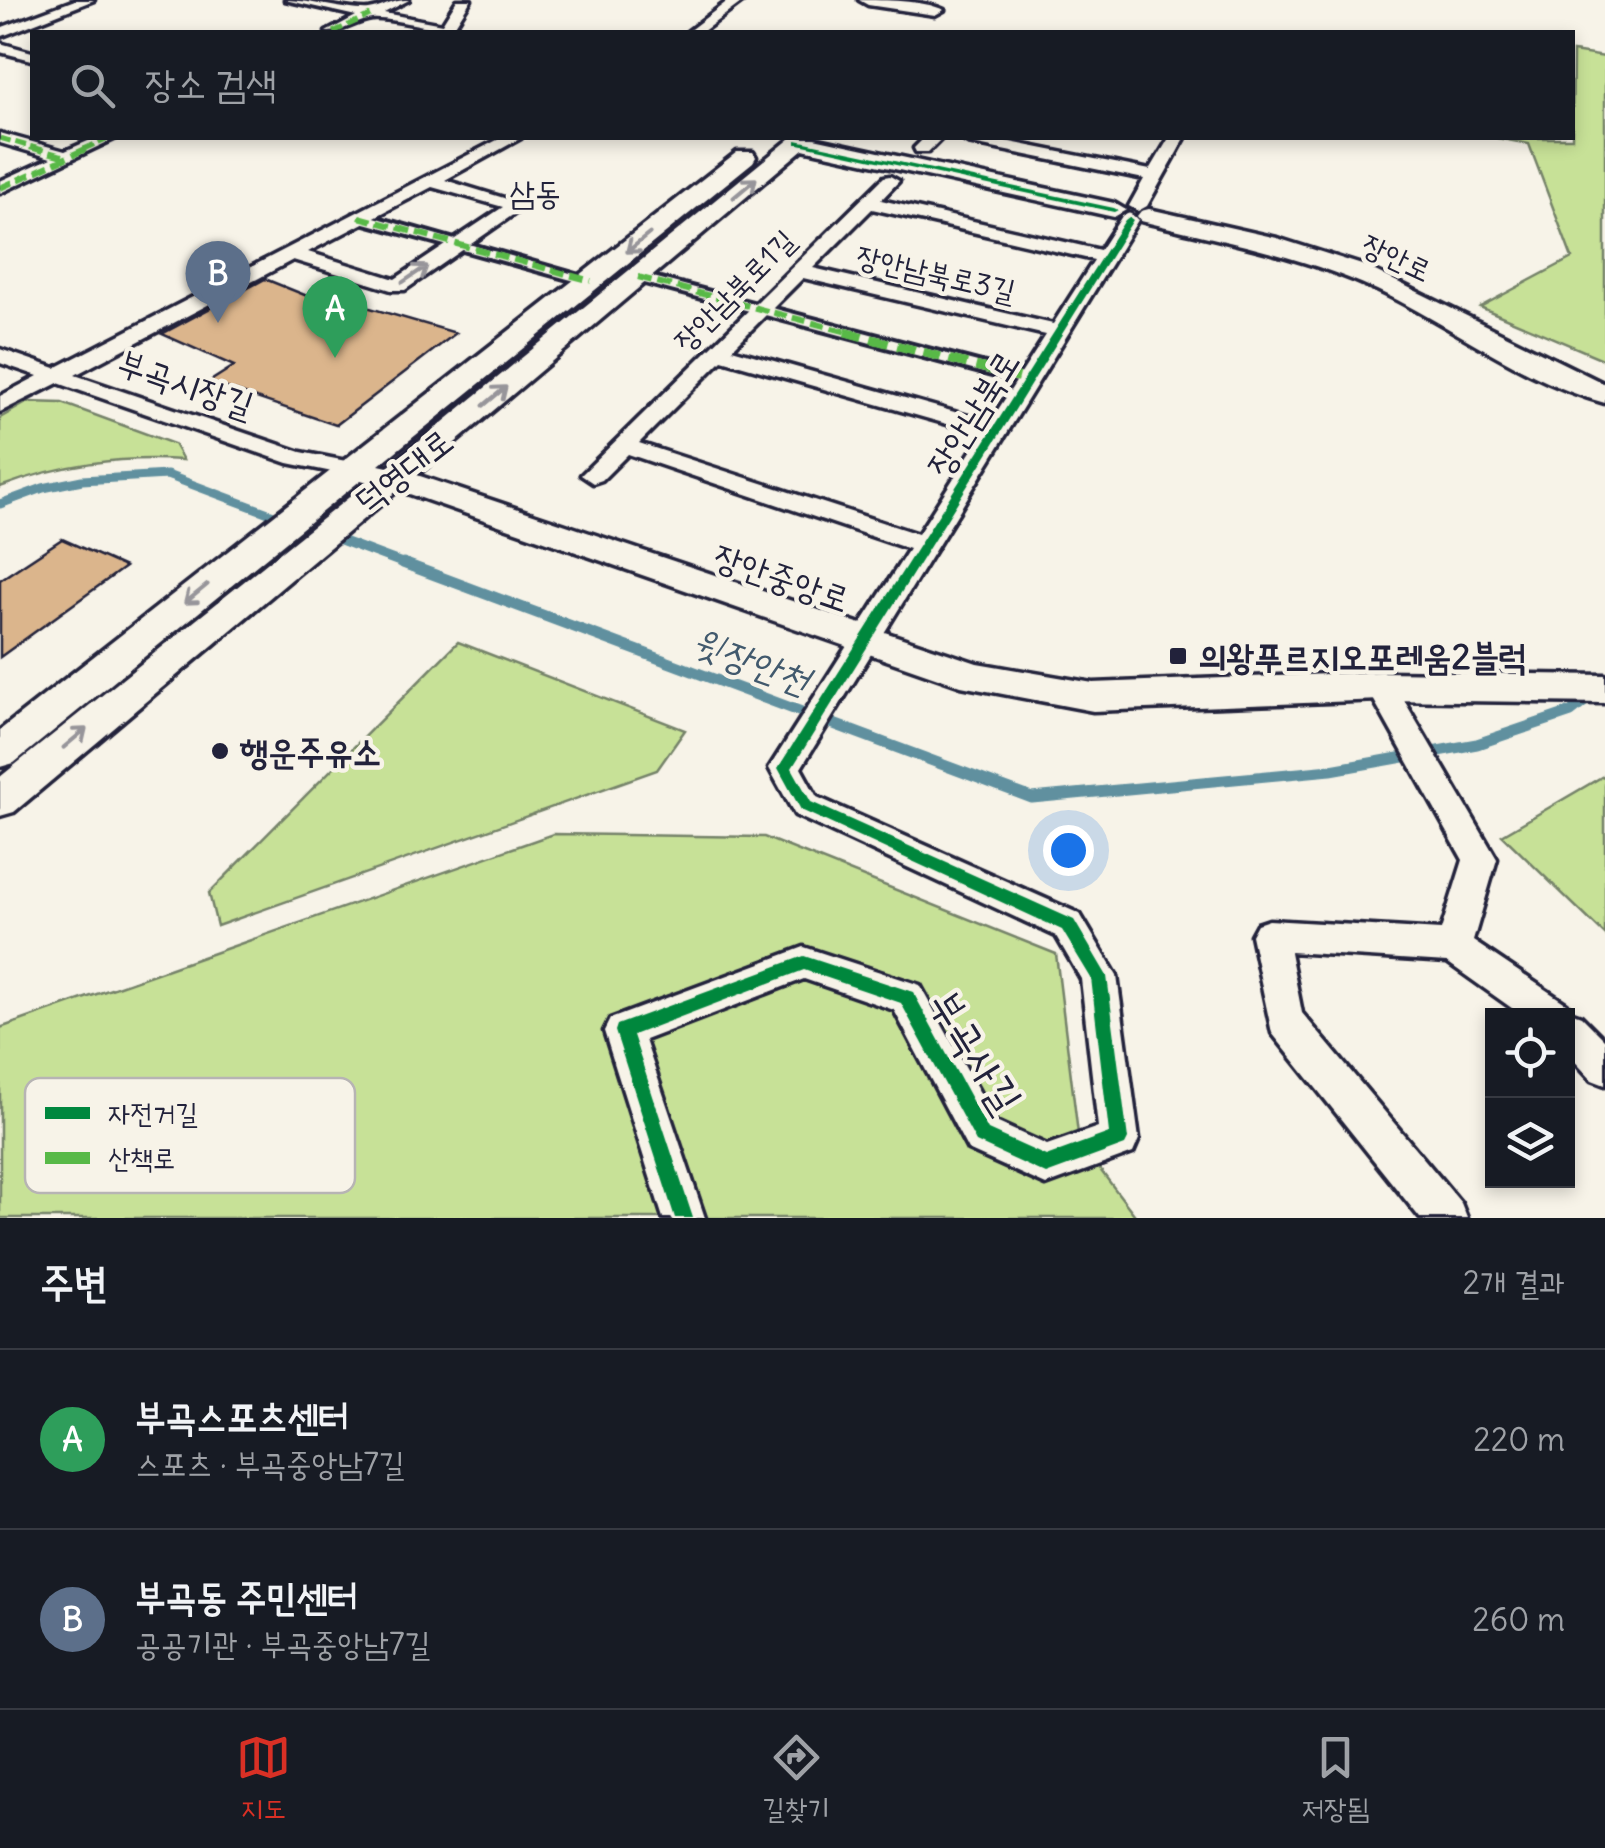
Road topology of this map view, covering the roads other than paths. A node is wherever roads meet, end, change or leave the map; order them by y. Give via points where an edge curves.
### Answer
1 (88, 0) edge
2 (292, 0) edge
3 (402, 0) edge
4 (464, 0) edge
5 (738, 0) edge
6 (868, 0) edge
7 (928, 8) edge
8 (370, 15) junction
9 (44, 16) junction
10 (0, 21) edge
11 (898, 21) dead end
12 (337, 30) edge
13 (448, 30) edge
14 (453, 30) edge
15 (697, 30) edge
16 (0, 33) edge
17 (0, 48) edge
18 (30, 56) edge
19 (0, 138) edge
20 (104, 140) edge
21 (509, 140) edge
22 (767, 140) edge
23 (802, 140) edge
24 (978, 140) edge
25 (1176, 140) edge
26 (66, 157) junction
27 (1154, 176) junction
28 (890, 181) dead end
29 (428, 182) junction
30 (0, 188) edge
31 (868, 204) junction
32 (1133, 213) junction
33 (359, 218) junction
34 (459, 245) junction
35 (290, 253) junction
36 (1106, 257) junction
37 (799, 271) junction
38 (638, 277) junction
39 (591, 281) junction
40 (760, 310) junction
41 (1058, 332) junction
42 (718, 352) junction
43 (0, 356) edge
44 (55, 375) junction
45 (1028, 380) junction
46 (1605, 394) edge
47 (0, 405) edge
48 (996, 431) junction
49 (623, 445) junction
50 (593, 475) dead end
51 (394, 478) junction
52 (348, 486) junction
53 (924, 545) junction
54 (866, 638) junction
55 (1381, 686) junction
56 (1605, 689) edge
57 (0, 752) edge
58 (0, 800) edge
59 (1454, 947) junction
60 (1542, 1008) edge
61 (1575, 1035) edge
62 (1605, 1067) edge
63 (684, 1218) edge
64 (1446, 1218) edge

1 - 9 street
2 - 8 street
3 - 8 street
4 - 14 street
5 - 15 street
6 - 7 street
7 - 11 street
8 - 12 street
8 - 13 street
9 - 10 street
9 - 16 street
17 - 18 street
19 - 26 street
20 - 26 street
21 - 29 street
22 -> 39 street, 덕영대로
23 - 32 street, 장안로
38 -> 23 street, 덕영대로
24 - 27 street
25 - 27 street, 장안남북로
26 - 30 street
27 - 32 street, 장안남북로
28 - 31 street, 장안남북로1길
29 - 33 street
29 - 34 street via 518,206
31 - 36 street
31 - 37 street, 장안남북로1길
32 - 36 street, 장안남북로
32 - 46 street, 장안로 via 1324,259
33 - 34 street
33 - 35 street
35 -> 34 street via 398,286
34 - 39 street
35 - 44 street
36 - 41 street, 장안남북로
37 - 40 street, 장안남북로1길
37 - 41 street, 장안남북로3길
38 - 40 street
51 -> 38 street, 덕영대로
39 - 52 street, 덕영대로
40 - 42 street, 장안남북로1길
40 - 45 street
41 - 45 street, 장안남북로
42 - 48 street
42 - 49 street, 장안남북로1길
43 - 44 street, 부곡시장길
44 - 47 street
44 - 52 street, 부곡시장길 via 296,458
45 - 48 street, 장안남북로
48 - 53 street, 장안남북로
49 - 50 street, 장안남북로1길
49 - 53 street
51 - 52 street, 장안중앙로
51 - 54 street, 장안중앙로
52 -> 57 street, 덕영대로 via 272,533
58 -> 52 street, 덕영대로 via 308,545
53 - 54 street, 장안남북로
54 - 55 street, 장안중앙로 via 974,676 1093,697
54 - 63 street, 부곡사길 via 785,768 806,806 1068,925 1099,976 1119,1139 1046,1165 982,1136 907,997 804,963 623,1031
55 - 56 street, 장안중앙로
55 - 59 street via 1480,859
59 - 60 street
59 - 64 street via 1269,936 1286,1022
61 - 62 street

